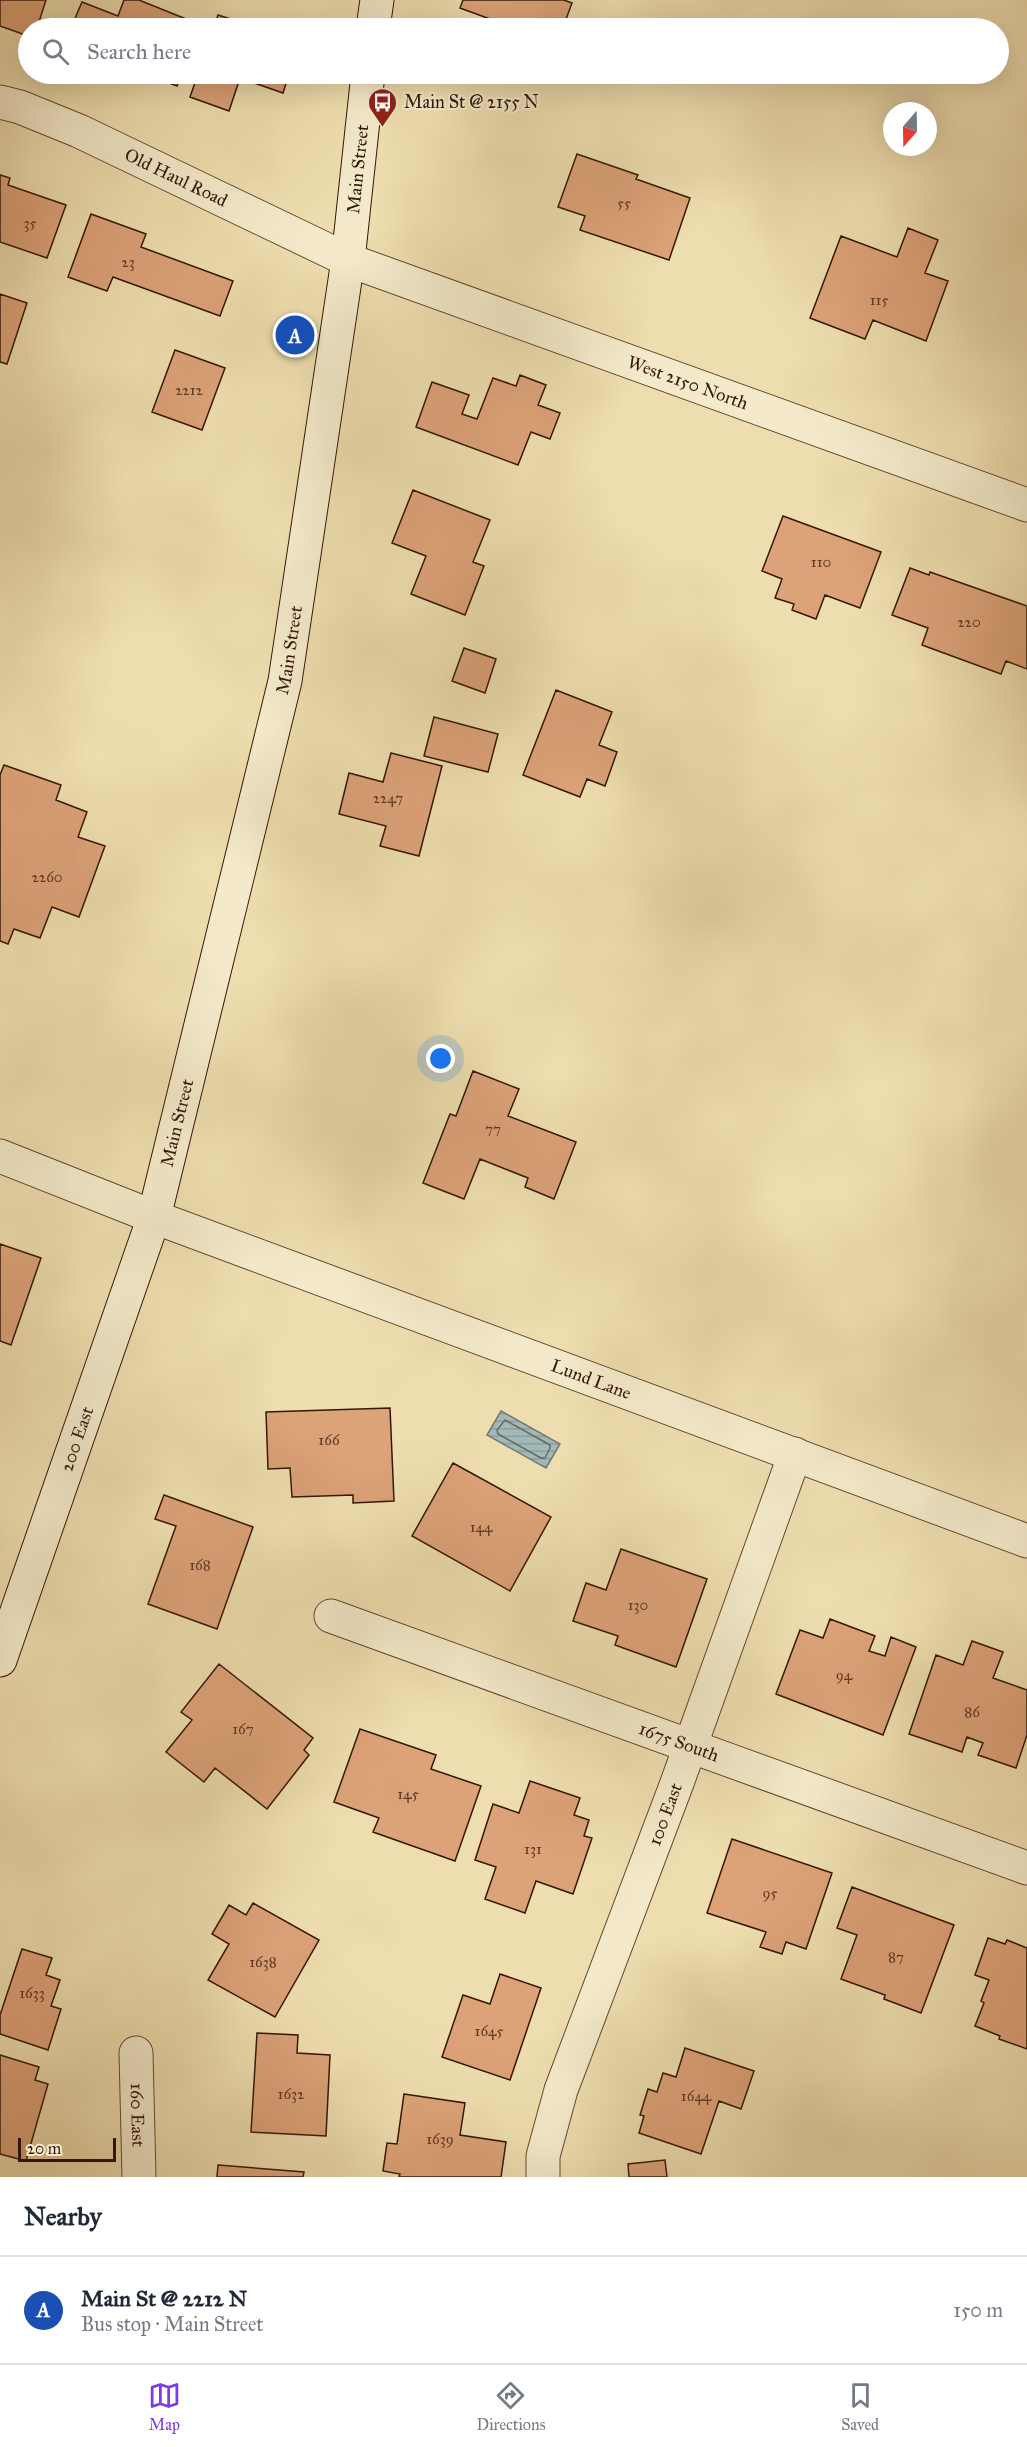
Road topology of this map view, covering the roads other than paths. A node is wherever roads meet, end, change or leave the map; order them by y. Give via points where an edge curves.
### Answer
1 (377, 0) edge
2 (375, 18) edge
3 (368, 84) edge
4 (0, 102) edge
5 (348, 260) junction
6 (1027, 505) edge
7 (0, 1156) edge
8 (154, 1217) junction
9 (795, 1454) junction
10 (1027, 1541) edge
11 (331, 1616) dead end
12 (0, 1660) edge
13 (691, 1746) junction
14 (1027, 1868) edge
15 (136, 2053) dead end
16 (139, 2177) edge
17 (543, 2177) edge

1 - 2 street
3 - 5 street, Main Street
4 - 5 street, Old Haul Road via 80,131
5 - 6 street, West 2150 North
5 - 8 street, Main Street via 285,681
7 - 8 street, Lund Lane
8 - 9 street, Lund Lane
8 - 12 street, 200 East
9 - 10 street, Lund Lane
9 - 13 street, 100 East
11 - 13 street, 1675 South
13 - 14 street, 1675 South
13 - 17 street, 100 East via 561,2090 543,2156
15 - 16 street, 160 East

